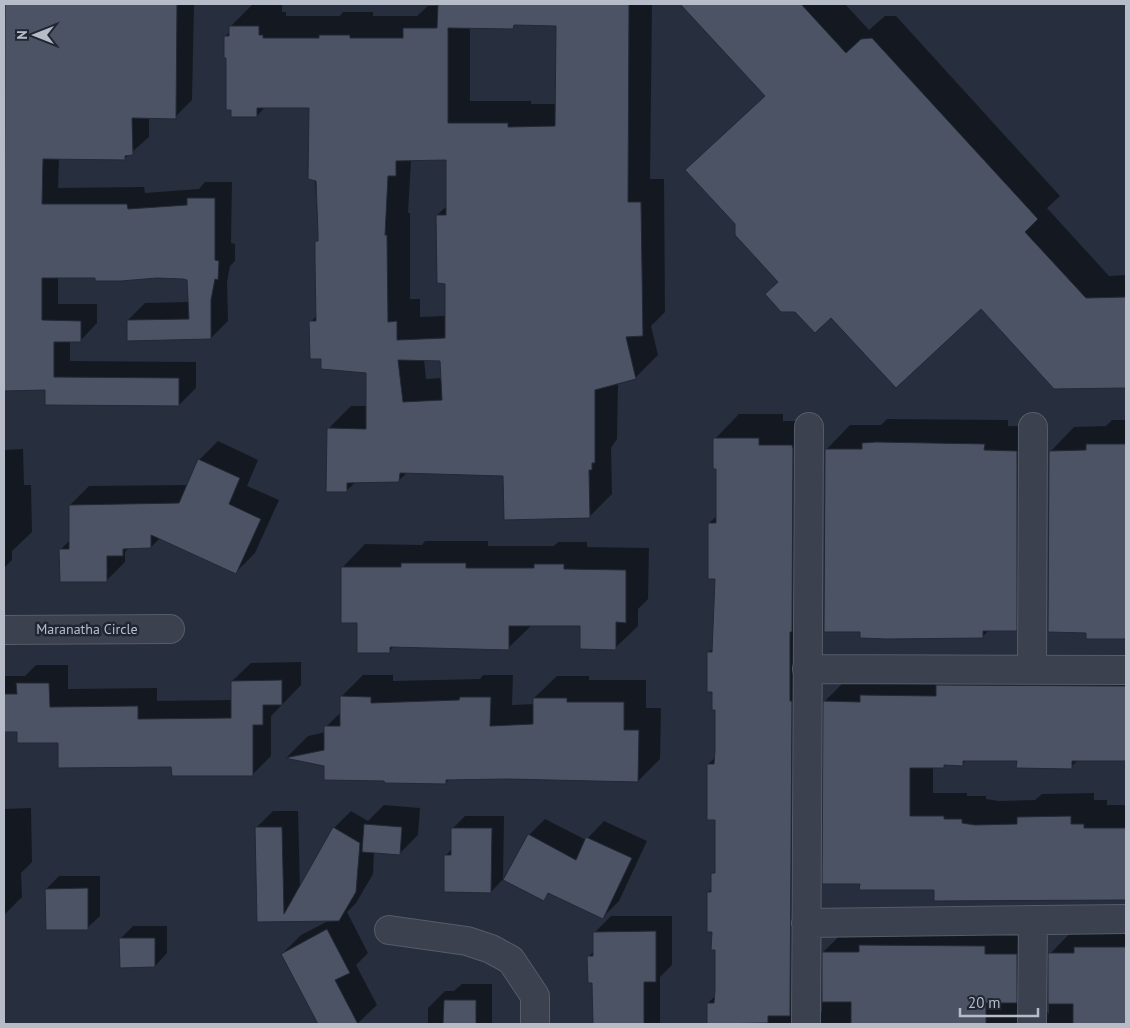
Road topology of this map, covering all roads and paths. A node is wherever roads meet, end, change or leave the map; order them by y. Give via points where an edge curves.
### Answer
1 (809, 427) dead end
2 (1033, 428) dead end
3 (170, 629) dead end
4 (4, 630) edge
5 (807, 668) junction
6 (1032, 669) junction
7 (1126, 670) edge
8 (1126, 919) edge
9 (1033, 920) junction
10 (806, 923) junction
11 (388, 930) dead end
12 (535, 1024) edge
13 (806, 1024) edge
14 (1032, 1024) edge

1 - 5 street
2 - 6 street
3 - 4 street, Maranatha Circle
5 - 6 street
5 - 10 street
6 - 7 street
8 - 9 street
9 - 10 street
9 - 14 street
10 - 13 street
11 - 12 street via 467,941 511,960 535,996

